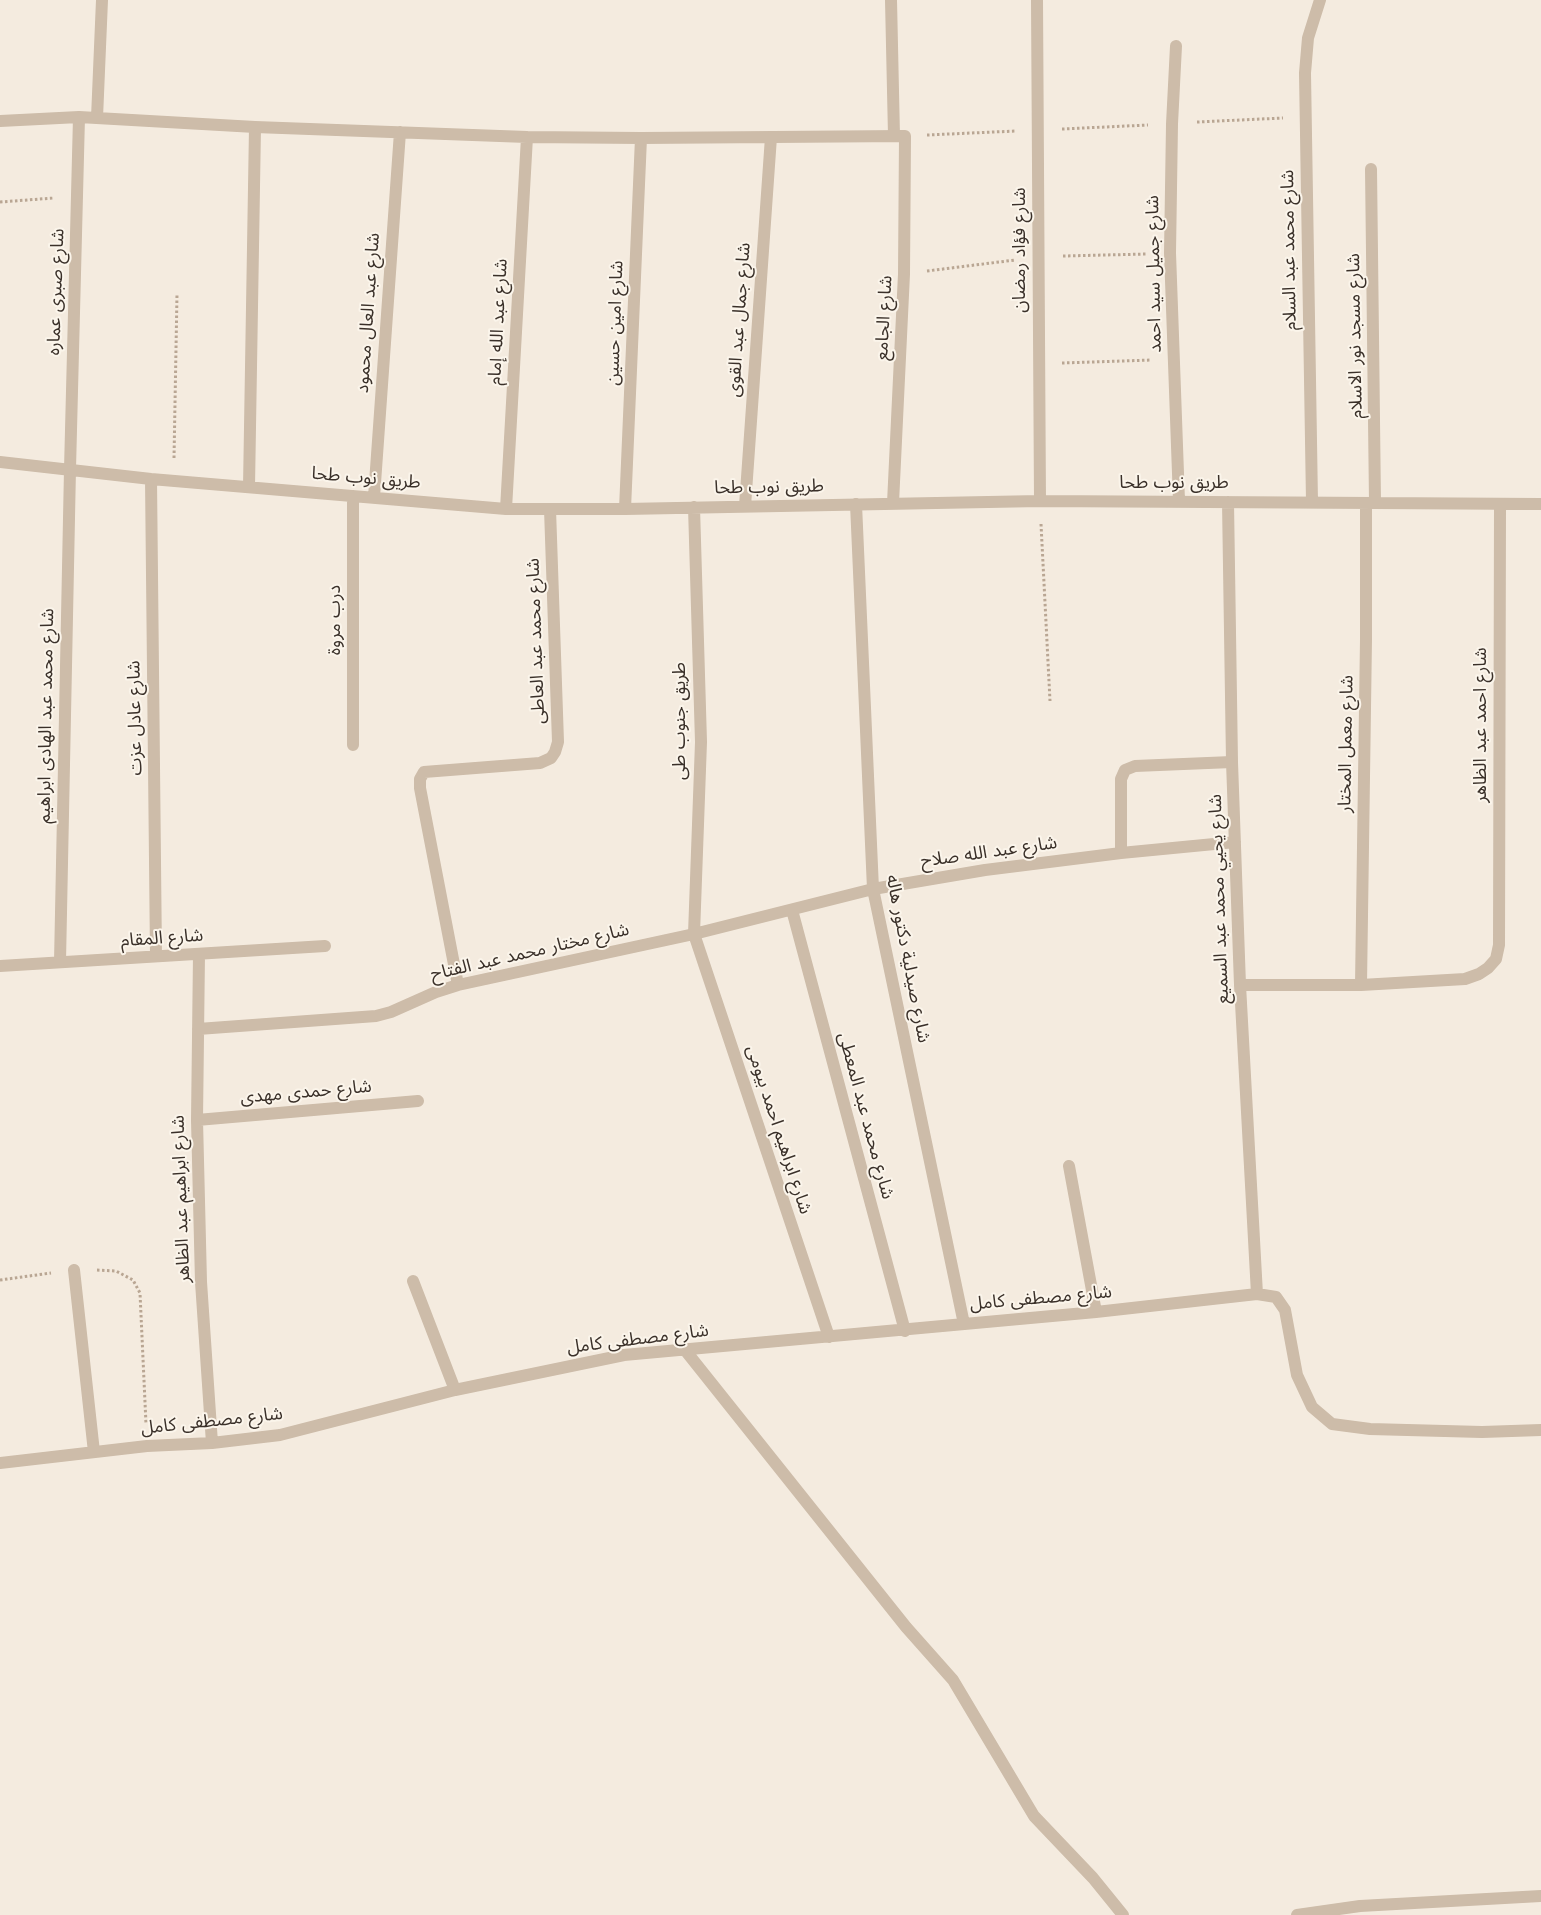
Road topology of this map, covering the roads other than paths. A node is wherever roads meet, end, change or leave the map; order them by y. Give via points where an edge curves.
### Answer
1 (102, 0) edge
2 (891, 0) edge
3 (1036, 0) edge
4 (1320, 0) edge
5 (1176, 46) dead end
6 (79, 116) junction
7 (97, 118) junction
8 (0, 121) edge
9 (255, 127) junction
10 (400, 132) junction
11 (900, 136) junction
12 (527, 137) junction
13 (771, 137) junction
14 (642, 138) junction
15 (1371, 169) dead end
16 (0, 462) edge
17 (70, 469) junction
18 (151, 479) junction
19 (250, 487) junction
20 (353, 496) junction
21 (374, 497) junction
22 (1040, 500) junction
23 (1179, 501) junction
24 (1228, 502) junction
25 (1312, 502) junction
26 (893, 503) junction
27 (1371, 503) junction
28 (856, 504) junction
29 (1541, 504) edge
30 (1500, 505) junction
31 (745, 506) junction
32 (694, 507) junction
33 (506, 509) junction
34 (550, 509) junction
35 (625, 509) junction
36 (353, 745) dead end
37 (1232, 762) junction
38 (1235, 842) junction
39 (1121, 853) junction
40 (873, 889) junction
41 (792, 910) junction
42 (694, 934) junction
43 (325, 946) dead end
44 (199, 954) junction
45 (156, 956) junction
46 (60, 962) junction
47 (0, 966) edge
48 (458, 985) junction
49 (1240, 985) junction
50 (1361, 985) junction
51 (198, 1029) junction
52 (418, 1102) dead end
53 (197, 1120) junction
54 (1069, 1166) dead end
55 (74, 1270) road end
56 (413, 1281) dead end
57 (1257, 1294) junction
58 (1096, 1312) junction
59 (964, 1324) junction
60 (905, 1331) junction
61 (829, 1337) junction
62 (685, 1350) junction
63 (455, 1390) junction
64 (1541, 1430) edge
65 (212, 1443) junction
66 (94, 1452) junction
67 (0, 1463) edge
68 (1541, 1896) edge
69 (1123, 1915) edge
70 (1298, 1915) edge

1 - 7 street
2 - 11 street, شارع الجامع
3 - 22 street, شارع فؤاد رمضان
4 - 25 street, شارع محمد عبد السلام via 1308,38 1305,73
5 - 23 street, شارع جميل سيد احمد via 1170,253
6 - 7 street
6 - 8 street
6 - 17 street, شارع صبرى عماره
7 - 9 street
9 - 10 street
9 - 19 street
10 - 12 street
10 - 21 street, شارع عبد العال محمود
11 - 13 street
11 - 26 street, شارع الجامع via 904,274
12 - 14 street
12 - 33 street, شارع عبد الله إمام
13 - 14 street
13 - 31 street, شارع جمال عبد القوى
14 - 35 street, شارع امين حسين
15 - 27 street, شارع مسجد نور الاسلام
16 - 17 street, طريق نوب طحا
17 - 18 street, طريق نوب طحا
17 - 46 street, شارع محمد عبد الهادى ابراهيم
18 - 19 street, طريق نوب طحا
18 - 45 street, شارع عادل عزت
19 - 20 street, طريق نوب طحا
20 - 21 street, طريق نوب طحا
20 - 36 street, درب مروة
21 - 33 street, طريق نوب طحا
22 - 23 street, طريق نوب طحا
22 - 26 street, طريق نوب طحا
23 - 24 street, طريق نوب طحا
24 - 25 street, طريق نوب طحا
24 - 37 street, شارع يحيي محمد عبد السميع
25 - 27 street, طريق نوب طحا
26 - 28 street, طريق نوب طحا
27 - 30 street, طريق نوب طحا
27 - 50 street, شارع معمل المختار
28 - 31 street, طريق نوب طحا
28 - 40 street, شارع صيدلية دكتور هاله
29 - 30 street, طريق نوب طحا
30 - 50 street, شارع احمد عبد الظاهر via 1499,945 1496,959 1479,974 1464,979
31 - 32 street, طريق نوب طحا
32 - 35 street, طريق نوب طحا
32 - 42 street, طريق جنوب طى via 701,742
33 - 34 street, طريق نوب طحا
34 - 35 street, طريق نوب طحا
34 - 48 street, شارع محمد عبد العاطى via 558,742 555,752 540,763 424,772 420,779
37 - 38 street, شارع يحيي محمد عبد السميع
37 - 39 street via 1135,766 1125,770 1122,779
38 - 39 street, شارع عبد الله صلاح
38 - 49 street, شارع يحيي محمد عبد السميع
39 - 40 street, شارع عبد الله صلاح via 985,870
40 - 41 street, شارع عبد الله صلاح
40 - 59 street, شارع صيدلية دكتور هاله
41 - 42 street, شارع عبد الله صلاح
41 - 60 street, شارع محمد عبد المعطى
42 - 48 street, شارع مختار محمد عبد الفتاح
42 - 61 street, شارع ابراهيم احمد بيومى
43 - 44 street, شارع المقام
44 - 45 street, شارع المقام
44 - 51 street, شارع ابراهيم عبد الظاهر
45 - 46 street, شارع المقام
46 - 47 street, شارع المقام
48 - 51 street, شارع مختار محمد عبد الفتاح via 376,1016
49 - 50 street
49 - 57 street, شارع يحيي محمد عبد السميع
51 - 53 street, شارع ابراهيم عبد الظاهر
52 - 53 street, شارع حمدى مهدى
53 - 65 street, شارع ابراهيم عبد الظاهر via 201,1282
54 - 58 street
55 - 66 street
56 - 63 street
57 - 58 street, شارع مصطفى كامل
57 - 64 street via 1276,1296 1286,1310 1298,1375 1312,1407 1332,1424 1398,1430
58 - 59 street, شارع مصطفى كامل
59 - 60 street, شارع مصطفى كامل
60 - 61 street, شارع مصطفى كامل
61 - 62 street, شارع مصطفى كامل
62 - 63 street, شارع مصطفى كامل via 624,1355
62 - 69 street via 906,1627 953,1680 1034,1816
63 - 65 street, شارع مصطفى كامل via 280,1435
65 - 66 street, شارع مصطفى كامل
66 - 67 street, شارع مصطفى كامل
68 - 70 street via 1360,1906

